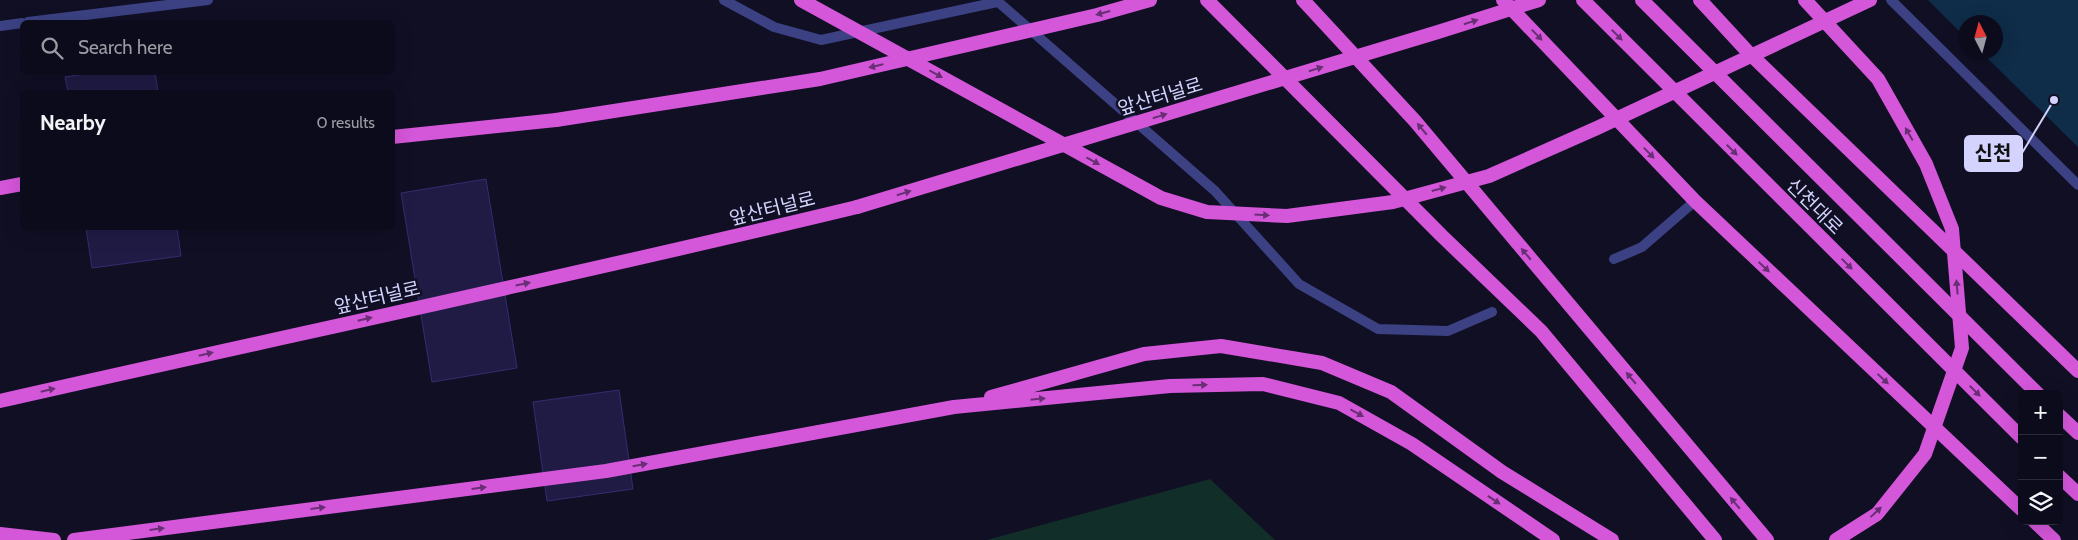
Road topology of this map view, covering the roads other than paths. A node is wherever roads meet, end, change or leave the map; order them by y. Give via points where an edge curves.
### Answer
1 (208, 0) edge
2 (724, 0) edge
3 (801, 0) edge
4 (1150, 0) edge
5 (1207, 0) edge
6 (1303, 0) edge
7 (1503, 0) edge
8 (1539, 0) edge
9 (1583, 0) edge
10 (1642, 0) edge
11 (1700, 0) edge
12 (1805, 0) edge
13 (1870, 0) edge
14 (1891, 0) edge
15 (997, 1) edge
16 (44, 20) edge
17 (20, 23) edge
18 (0, 26) edge
19 (395, 136) edge
20 (20, 184) edge
21 (2078, 185) edge
22 (0, 188) edge
23 (1695, 201) junction
24 (1614, 259) dead end
25 (1492, 312) dead end
26 (2078, 371) edge
27 (2034, 390) edge
28 (0, 401) edge
29 (954, 407) junction
30 (2063, 418) edge
31 (2078, 433) edge
32 (2019, 435) edge
33 (2063, 480) edge
34 (2078, 494) edge
35 (2018, 506) edge
36 (2038, 525) edge
37 (0, 534) edge
38 (54, 540) edge
39 (74, 540) edge
40 (1554, 540) edge
41 (1612, 540) edge
42 (1715, 540) edge
43 (1766, 540) edge
44 (1836, 540) edge
45 (2054, 540) edge

1 - 16 lane
2 - 15 lane via 774,27 821,40
3 -> 13 highway, bridge via 1161,198 1207,212 1287,216 1393,202 1489,176
4 -> 19 highway, bridge via 820,79 556,120
5 - 42 highway via 1541,331
43 -> 6 highway via 1415,121
7 -> 23 highway
28 -> 8 highway, 앞산터널로, bridge via 642,259 857,207
9 -> 32 highway, 신천대로
10 - 27 highway, 신천대로
11 - 26 highway via 1747,51
44 -> 12 highway, bridge via 1877,514 1925,454 1962,348 1952,229 1926,164 1878,79
14 - 21 lane
15 - 25 lane via 1215,192 1299,284 1378,329 1448,331
17 - 18 lane
20 - 22 highway
23 - 24 lane via 1642,247
23 -> 35 highway
39 -> 29 highway via 606,471
29 -> 40 highway via 1170,386 1263,384 1339,403 1412,444
29 - 41 highway via 1144,354 1221,346 1322,363 1391,392 1502,472
30 - 31 highway
33 - 34 highway
36 - 45 highway
37 - 38 highway

